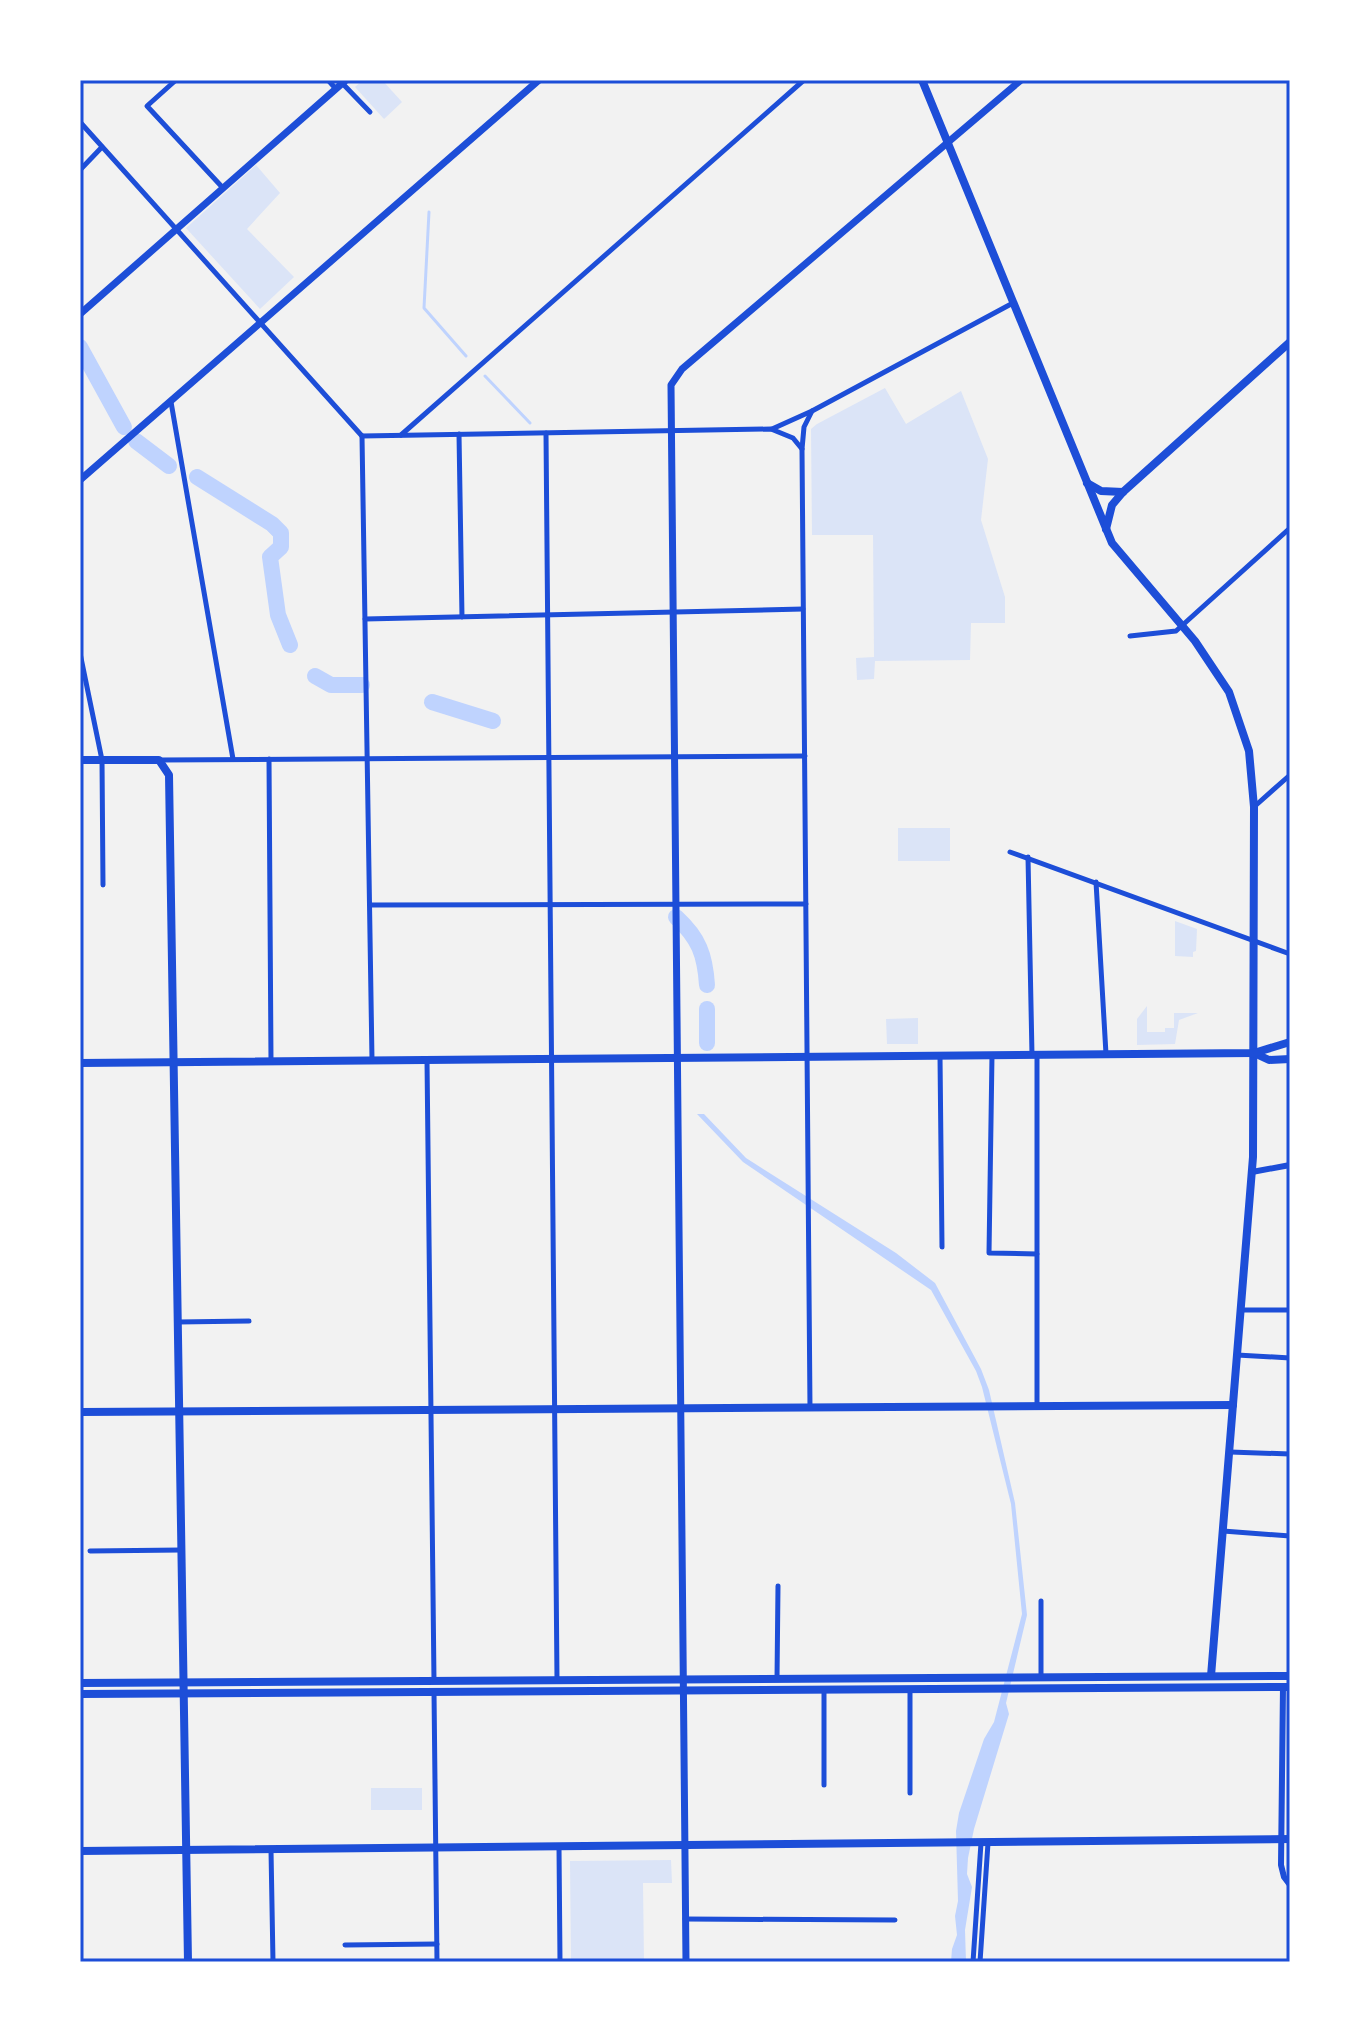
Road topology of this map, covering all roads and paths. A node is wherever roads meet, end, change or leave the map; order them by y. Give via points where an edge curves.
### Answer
1 (176, 80) edge
2 (328, 80) edge
3 (539, 80) edge
4 (804, 80) edge
5 (922, 80) edge
6 (1021, 80) edge
7 (341, 84) edge
8 (370, 112) dead end
9 (80, 122) edge
10 (948, 142) junction
11 (102, 147) junction
12 (80, 170) edge
13 (223, 188) junction
14 (176, 229) junction
15 (1013, 303) junction
16 (80, 314) edge
17 (260, 323) junction
18 (1290, 342) edge
19 (171, 401) junction
20 (812, 411) junction
21 (771, 429) junction
22 (669, 431) junction
23 (546, 433) junction
24 (459, 434) junction
25 (401, 435) junction
26 (362, 436) junction
27 (802, 449) junction
28 (80, 480) edge
29 (1086, 483) junction
30 (1123, 492) junction
31 (1290, 528) edge
32 (1106, 530) junction
33 (803, 609) junction
34 (671, 612) junction
35 (547, 615) junction
36 (462, 617) junction
37 (365, 619) junction
38 (1182, 626) junction
39 (1130, 636) dead end
40 (80, 653) edge
41 (805, 756) junction
42 (673, 757) junction
43 (549, 758) junction
44 (233, 759) junction
45 (269, 759) junction
46 (367, 759) junction
47 (80, 760) edge
48 (102, 760) junction
49 (159, 760) junction
50 (179, 760) junction
51 (169, 775) junction
52 (1290, 775) edge
53 (1254, 807) junction
54 (1010, 852) dead end
55 (1028, 857) junction
56 (1096, 882) junction
57 (103, 885) dead end
58 (806, 904) junction
59 (370, 905) junction
60 (550, 905) junction
61 (675, 905) junction
62 (1254, 940) junction
63 (1290, 954) edge
64 (1290, 1042) edge
65 (1254, 1053) junction
66 (1106, 1054) junction
67 (992, 1055) junction
68 (1035, 1055) junction
69 (940, 1056) junction
70 (807, 1057) junction
71 (676, 1058) junction
72 (552, 1059) junction
73 (1290, 1059) edge
74 (427, 1060) junction
75 (372, 1061) junction
76 (174, 1062) junction
77 (271, 1062) junction
78 (80, 1063) edge
79 (1290, 1165) edge
80 (1252, 1172) junction
81 (942, 1247) dead end
82 (1037, 1254) junction
83 (1241, 1310) junction
84 (1290, 1310) edge
85 (249, 1321) dead end
86 (178, 1322) junction
87 (1237, 1355) junction
88 (1290, 1358) edge
89 (1233, 1405) junction
90 (1037, 1406) junction
91 (680, 1408) junction
92 (810, 1408) junction
93 (555, 1409) junction
94 (431, 1410) junction
95 (80, 1412) edge
96 (179, 1412) junction
97 (1230, 1452) junction
98 (1290, 1454) edge
99 (1223, 1531) junction
100 (1290, 1536) edge
101 (182, 1550) junction
102 (90, 1551) dead end
103 (778, 1586) dead end
104 (1041, 1601) dead end
105 (1211, 1676) junction
106 (1290, 1676) edge
107 (1041, 1677) junction
108 (777, 1679) junction
109 (557, 1680) junction
110 (996, 1682) junction
111 (80, 1683) edge
112 (683, 1684) junction
113 (434, 1686) junction
114 (1286, 1687) edge
115 (184, 1688) junction
116 (910, 1688) junction
117 (824, 1689) junction
118 (80, 1694) edge
119 (1286, 1784) edge
120 (824, 1785) dead end
121 (910, 1793) dead end
122 (1286, 1840) edge
123 (982, 1843) junction
124 (684, 1846) junction
125 (559, 1847) junction
126 (436, 1848) junction
127 (271, 1849) junction
128 (187, 1850) junction
129 (80, 1851) edge
130 (1290, 1885) edge
131 (685, 1919) junction
132 (895, 1920) dead end
133 (437, 1944) junction
134 (345, 1945) dead end
135 (188, 1962) edge
136 (273, 1962) edge
137 (437, 1962) edge
138 (560, 1962) edge
139 (686, 1962) edge
140 (973, 1962) edge
141 (980, 1962) edge

1 - 13 street via 147,106
2 - 7 street
3 - 17 main road
4 - 25 street
5 - 10 main road
6 - 10 main road
7 - 8 street
7 - 13 main road
9 - 11 street
10 - 15 main road
10 - 22 main road via 677,374 670,392
11 - 12 street
11 - 14 street
13 - 14 main road
14 - 16 main road
14 - 17 street
15 - 20 street
15 - 29 main road
17 - 19 main road
17 - 26 street
18 - 30 main road
19 - 28 main road
19 - 44 street
20 - 21 street
20 - 27 street
21 - 22 street
21 - 27 street via 793,438
22 - 23 street
22 - 34 main road
23 - 24 street
23 - 35 street
24 - 25 street
24 - 36 street
25 - 26 street
26 - 37 street
27 - 33 street
29 - 30 main road via 1101,491
29 - 32 main road
30 - 32 main road via 1108,512
31 - 38 street
32 - 38 main road via 1119,553
33 - 34 street
33 - 41 street
34 - 35 street
34 - 42 main road
35 - 36 street
35 - 43 street
36 - 37 street
37 - 46 street
38 - 39 street via 1172,633
38 - 53 main road via 1218,672 1238,713 1249,751
40 - 48 street
41 - 42 street
41 - 58 street
42 - 43 street
42 - 61 main road
43 - 46 street
43 - 60 street
44 - 45 street
44 - 50 street
45 - 46 street
45 - 77 street
46 - 59 street
47 - 48 main road
48 - 49 main road
48 - 57 street
49 - 50 street
49 - 51 main road
50 - 51 street
51 - 76 main road
52 - 53 street
53 - 62 main road
54 - 55 street
55 - 56 street
55 - 68 street
56 - 62 street
56 - 66 street
58 - 61 street
58 - 70 street
59 - 60 street
59 - 75 street
60 - 61 street
60 - 72 street
61 - 71 main road
62 - 63 street
62 - 65 main road
64 - 65 main road
65 - 66 main road
65 - 73 main road via 1269,1060
65 - 80 main road
66 - 68 main road
67 - 68 main road
67 - 69 main road
67 - 82 street via 989,1253
68 - 82 street
69 - 70 main road
69 - 81 street
70 - 71 main road
70 - 92 street
71 - 72 main road
71 - 91 main road
72 - 74 main road
72 - 93 street
74 - 75 main road
74 - 94 street
75 - 77 main road
76 - 77 main road
76 - 78 main road
76 - 86 main road
79 - 80 street
80 - 83 main road
82 - 90 street
83 - 84 street
83 - 87 main road
85 - 86 street
86 - 96 main road
87 - 88 street
87 - 89 main road
89 - 90 main road
89 - 97 main road
90 - 92 main road
91 - 92 main road
91 - 93 main road
91 - 112 main road
93 - 94 main road
93 - 109 street
94 - 96 main road
94 - 113 street
95 - 96 main road
96 - 101 main road
97 - 98 street
97 - 99 main road
99 - 100 street
99 - 105 main road
101 - 102 street
101 - 115 main road
103 - 108 street
104 - 107 street
105 - 106 main road
105 - 107 main road
107 - 110 main road
108 - 110 main road
108 - 112 main road
109 - 112 main road
109 - 113 main road
110 - 114 main road via 1015,1687
110 - 116 main road
111 - 115 main road
112 - 113 main road
112 - 117 main road
112 - 124 main road
113 - 115 main road
113 - 126 street
114 - 119 street
115 - 118 main road
115 - 128 main road
116 - 117 main road
116 - 121 street
117 - 120 street
119 - 122 street
122 - 123 main road
122 - 130 street via 1282,1871
123 - 124 main road
123 - 140 street
123 - 141 street
124 - 125 main road
124 - 131 main road
125 - 126 main road
125 - 138 street
126 - 127 main road
126 - 133 street
127 - 128 main road
127 - 136 street
128 - 129 main road
128 - 135 main road
131 - 132 street
131 - 139 main road
133 - 134 street
133 - 137 street

